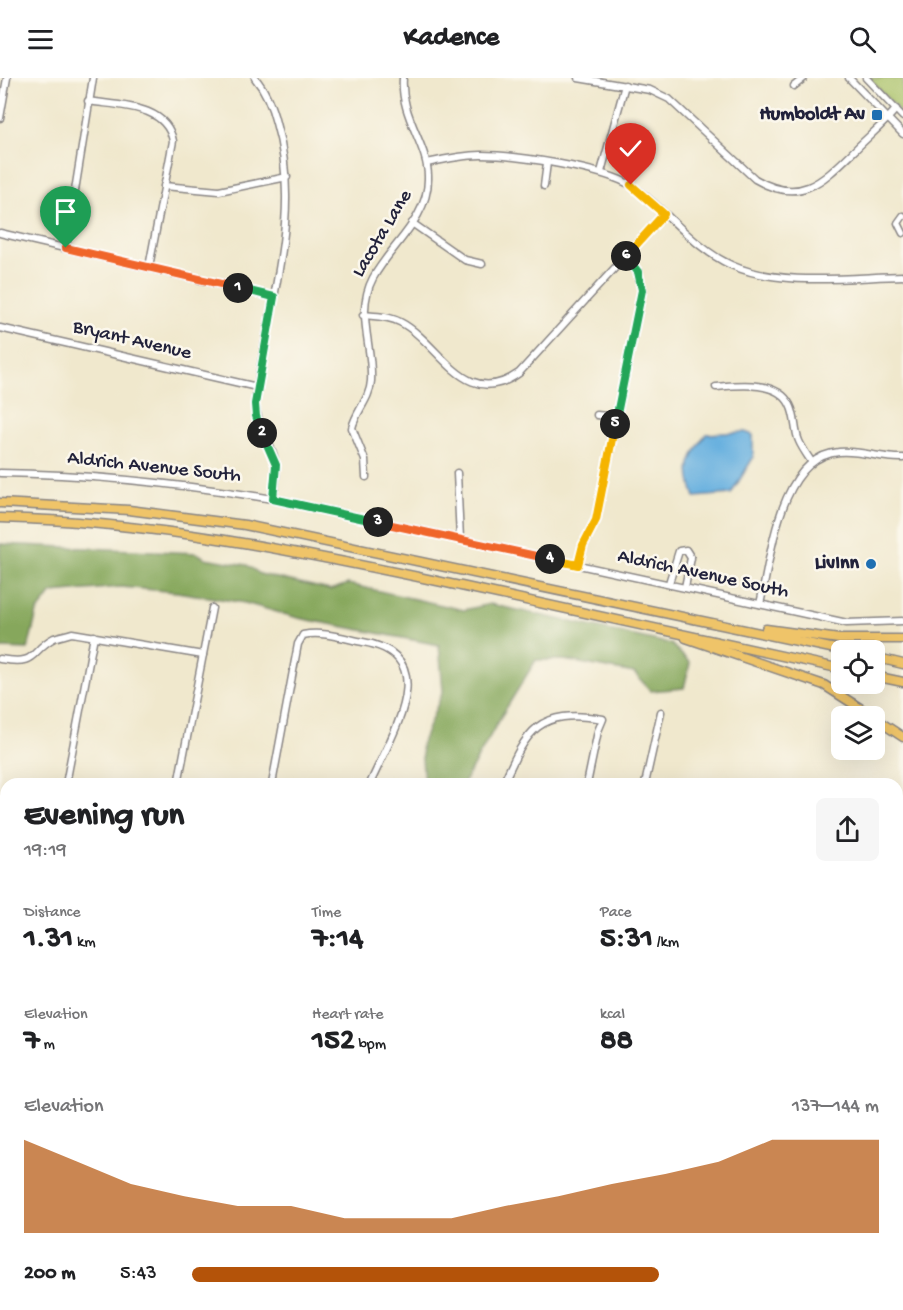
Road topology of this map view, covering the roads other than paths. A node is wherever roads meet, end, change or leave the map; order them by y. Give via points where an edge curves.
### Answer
1 (7, 78) edge
2 (93, 78) edge
3 (255, 78) edge
4 (403, 78) edge
5 (578, 78) edge
6 (804, 78) edge
7 (849, 78) edge
8 (866, 78) edge
9 (625, 85) junction
10 (794, 86) dead end
11 (88, 101) junction
12 (896, 110) junction
13 (903, 117) edge
14 (0, 118) edge
15 (889, 118) junction
16 (903, 134) edge
17 (427, 163) junction
18 (548, 163) junction
19 (601, 172) junction
20 (287, 177) junction
21 (164, 186) junction
22 (544, 186) dead end
23 (664, 214) junction
24 (903, 216) edge
25 (412, 223) junction
26 (0, 233) edge
27 (903, 233) edge
28 (66, 248) junction
29 (624, 258) junction
30 (482, 264) dead end
31 (149, 267) junction
32 (903, 276) edge
33 (274, 297) junction
34 (363, 315) junction
35 (0, 328) edge
36 (257, 387) junction
37 (717, 387) dead end
38 (597, 414) dead end
39 (616, 417) junction
40 (903, 458) edge
41 (812, 461) junction
42 (0, 473) edge
43 (457, 473) dead end
44 (366, 477) dead end
45 (273, 499) junction
46 (0, 503) edge
47 (0, 518) edge
48 (460, 539) junction
49 (578, 565) junction
50 (669, 583) junction
51 (686, 587) junction
52 (760, 604) junction
53 (212, 608) dead end
54 (700, 620) junction
55 (903, 621) edge
56 (675, 632) junction
57 (94, 636) junction
58 (903, 639) edge
59 (831, 648) edge
60 (203, 655) junction
61 (0, 659) edge
62 (885, 660) edge
63 (903, 664) edge
64 (831, 667) edge
65 (885, 678) edge
66 (903, 682) edge
67 (857, 706) edge
68 (661, 712) dead end
69 (885, 725) edge
70 (903, 737) edge
71 (67, 778) edge
72 (179, 778) edge
73 (273, 778) edge
74 (373, 778) edge
75 (506, 778) edge
76 (588, 778) edge
77 (646, 778) edge

1 - 14 street
2 - 11 street
3 - 20 street via 271,106
4 - 17 street, Lacota Lane via 409,121
5 - 9 street
6 - 10 street
7 - 15 street
8 - 12 street
9 - 15 street via 669,99 755,178 784,191 804,189 823,181
9 - 19 street
11 - 21 street via 150,112 165,121 173,141
11 - 28 street
12 - 13 street
12 - 15 street
15 - 16 street
17 - 18 street via 482,155
17 - 25 street, Lacota Lane via 427,195
18 - 19 street
18 - 22 street
19 - 23 street via 631,185
20 - 21 street via 219,191
20 - 33 street via 286,227
21 - 31 street
23 - 29 street
23 - 32 street via 712,255 757,274 790,278
24 - 27 street via 898,224
25 - 30 street via 465,260
25 - 34 street, Lacota Lane via 374,277
26 - 28 street
28 - 31 street
29 - 34 street via 519,374 493,385 465,378 400,322
29 - 39 street via 638,272 642,290
31 - 33 street
33 - 36 street
34 - 44 street, Lacota Lane via 371,382 352,428 365,460
35 - 36 street, Bryant Avenue
36 - 45 street via 256,416 276,465
37 - 41 street via 741,385 782,394 790,405 799,441
38 - 39 street
39 - 49 street via 596,520
40 - 41 street via 841,452
41 - 52 street via 799,474 784,507
42 - 45 street, Aldrich Avenue South via 134,480
43 - 48 street
45 - 48 street, Aldrich Avenue South
46 - 54 highway via 129,510 245,525
47 - 56 highway via 156,528 260,544
48 - 49 street, Aldrich Avenue South
49 - 50 street, Aldrich Avenue South
50 - 51 street, Aldrich Avenue South
50 - 51 street via 676,556 686,550 691,558
51 - 52 street, Aldrich Avenue South
52 - 55 street, Aldrich Avenue South via 848,623
53 - 60 street
54 - 58 highway via 839,639
54 - 59 highway
56 - 64 highway
56 - 67 highway via 699,644 824,685
57 - 60 street
57 - 61 street via 72,633 53,639 34,657 16,662
57 - 71 street
60 - 72 street
62 - 63 highway
65 - 66 highway
68 - 77 street
69 - 70 highway
73 - 74 street via 298,644 303,635 314,633 381,645 401,661 408,677 408,695
75 - 76 street via 519,749 534,729 564,716 603,719

